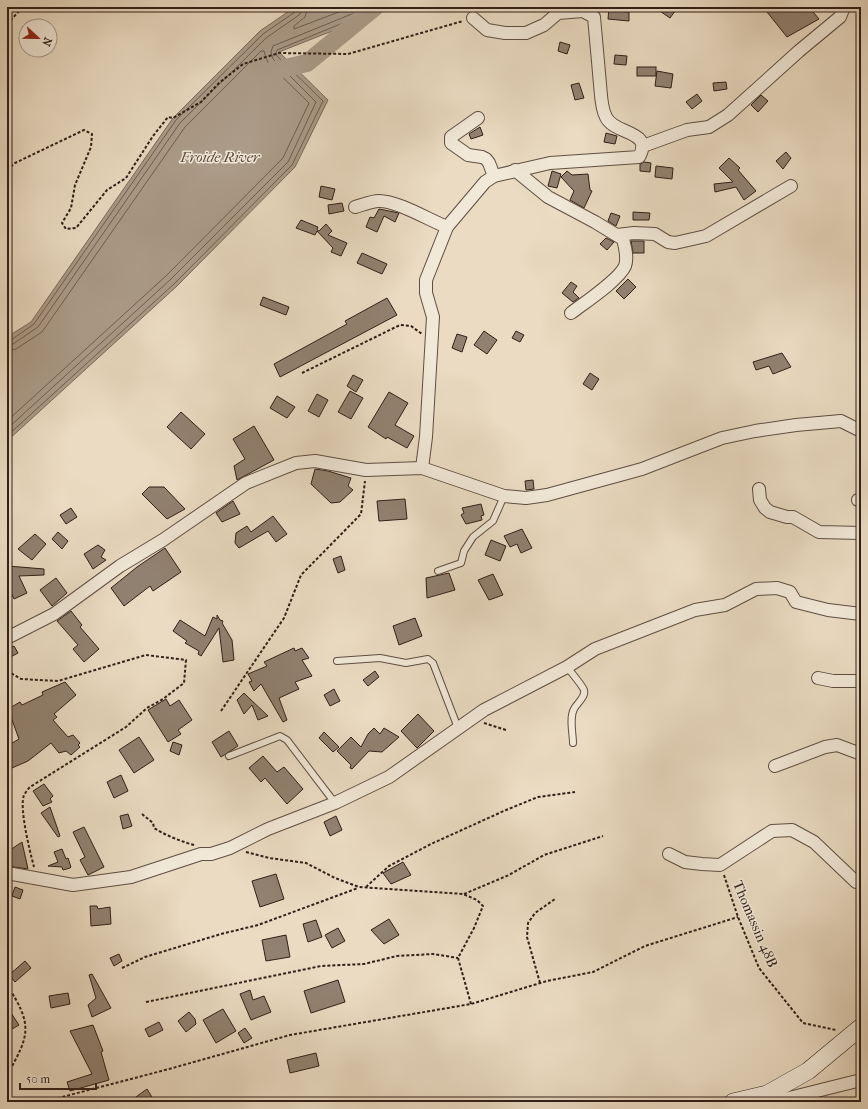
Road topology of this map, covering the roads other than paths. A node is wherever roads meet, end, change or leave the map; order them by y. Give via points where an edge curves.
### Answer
1 (844, 7) edge
2 (473, 18) road end
3 (478, 118) dead end
4 (643, 146) junction
5 (515, 170) junction
6 (494, 176) junction
7 (791, 186) dead end
8 (355, 207) dead end
9 (447, 227) junction
10 (617, 235) junction
11 (571, 313) dead end
12 (861, 431) edge
13 (422, 468) junction
14 (759, 489) dead end
15 (504, 496) junction
16 (861, 533) edge
17 (438, 571) dead end
18 (861, 614) edge
19 (7, 638) edge
20 (337, 661) dead end
21 (567, 667) junction
22 (818, 678) dead end
23 (861, 681) edge
24 (458, 728) junction
25 (573, 743) dead end
26 (861, 754) edge
27 (230, 756) dead end
28 (775, 766) dead end
29 (334, 803) junction
30 (669, 854) dead end
31 (7, 873) edge
32 (861, 882) edge
33 (858, 1029) edge
34 (861, 1080) edge
35 (767, 1094) junction
36 (733, 1102) edge

1 - 4 street via 840,17 728,115 709,127 688,130
2 - 4 street via 487,30 526,33 558,13 582,11 594,17 605,116 610,123 640,139
3 - 6 street via 451,137 451,143 468,155 486,159
4 - 5 street via 639,157 550,163
5 - 6 street
5 - 10 street via 548,197
6 - 9 street via 484,182
7 - 10 street via 706,236 675,243 655,234
8 - 9 street via 379,201 386,202
9 - 13 street via 426,280 426,293 433,317
10 - 11 street via 623,239 625,265 619,275
12 - 15 street via 841,421 755,431 722,438 642,469 547,495 526,498
13 - 15 street
13 - 19 street via 366,470 315,461 296,463 246,483 120,566 54,614
14 - 16 street via 760,500 770,512 787,518 793,517 818,532
15 - 17 lane via 492,521 473,537 460,563
18 - 21 street via 828,610 796,602 790,592 777,588 756,589 725,605 695,610 595,649
20 - 24 lane via 380,658 406,663 428,659 433,663
21 - 24 street via 484,710
21 - 25 lane via 584,690 581,700 573,710
22 - 23 street
24 - 29 street via 389,777
26 - 28 street via 837,745
27 - 29 lane via 280,736 287,740
29 - 31 street via 268,829 230,848 211,854 201,854 130,876 74,885
30 - 32 street via 685,862 720,865 772,830 792,830 814,842 856,882
33 - 35 main road via 808,1071
34 - 35 street via 785,1099
35 - 36 main road

